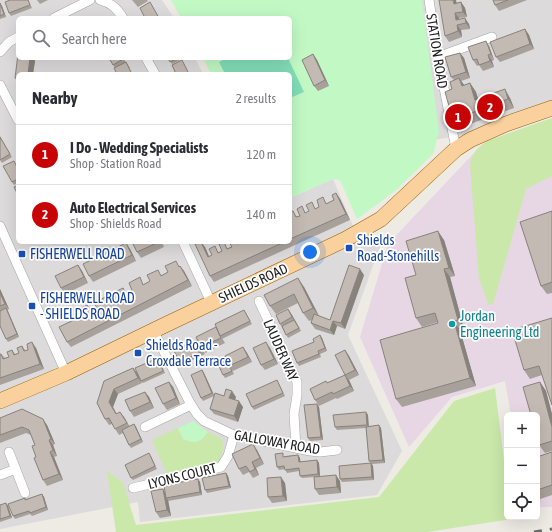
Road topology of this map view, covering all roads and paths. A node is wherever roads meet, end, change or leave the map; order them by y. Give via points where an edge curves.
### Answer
1 (90, 0) edge
2 (100, 0) edge
3 (429, 0) edge
4 (58, 16) edge
5 (122, 16) edge
6 (492, 37) dead end
7 (16, 38) edge
8 (0, 52) edge
9 (438, 57) junction
10 (147, 60) edge
11 (154, 72) edge
12 (0, 85) edge
13 (552, 108) edge
14 (16, 116) edge
15 (456, 149) junction
16 (0, 226) edge
17 (184, 244) edge
18 (259, 301) dead end
19 (211, 302) junction
20 (153, 330) junction
21 (66, 373) junction
22 (0, 400) edge
23 (191, 405) junction
24 (145, 427) dead end
25 (234, 435) junction
26 (296, 448) junction
27 (337, 450) dead end
28 (10, 452) dead end
29 (16, 469) junction
30 (0, 475) edge
31 (133, 488) dead end
32 (25, 493) dead end

1 - 4 street
2 - 5 street via 108,2
3 - 9 street, STATION ROAD
6 - 9 street
7 - 8 street
9 - 15 street, STATION ROAD
10 - 11 street
12 - 14 street
13 - 15 main road, SHIELDS ROAD via 506,124
15 - 19 main road, SHIELDS ROAD via 381,219 346,239
16 - 21 street
17 - 19 street
18 - 26 street, LAUDER WAY via 297,382 294,414
19 - 20 main road, SHIELDS ROAD
20 - 21 main road, SHIELDS ROAD
20 - 23 street, GALLOWAY ROAD
21 - 22 main road, SHIELDS ROAD
23 - 24 street
23 - 25 street, GALLOWAY ROAD via 204,421
25 - 26 street, GALLOWAY ROAD
25 - 31 street, LYONS COURT via 228,456 221,467
26 - 27 street, GALLOWAY ROAD via 320,452
28 - 29 street
29 - 30 street
29 - 32 street

